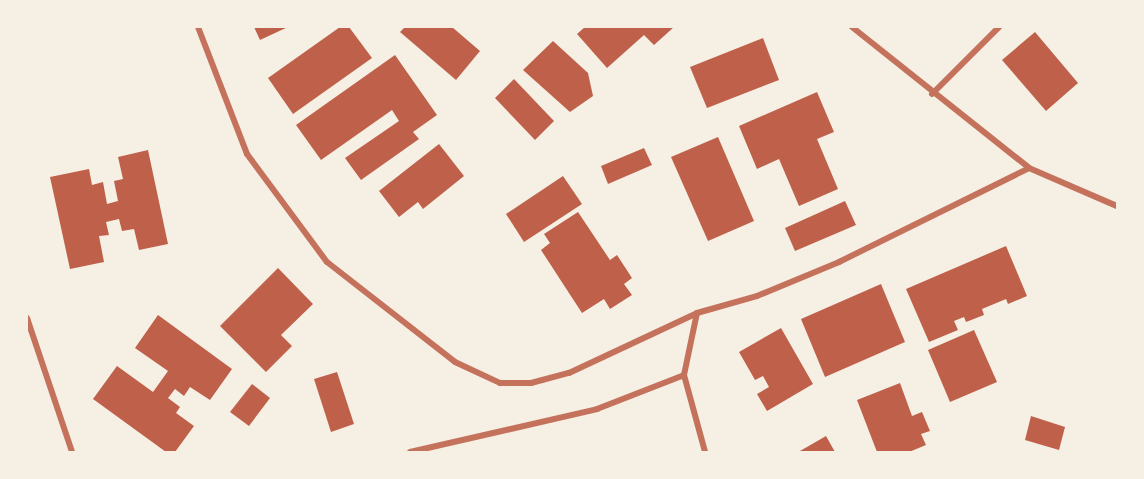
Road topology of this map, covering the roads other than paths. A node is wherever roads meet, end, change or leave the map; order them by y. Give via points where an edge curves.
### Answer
1 (198, 27) edge
2 (852, 27) edge
3 (999, 27) edge
4 (932, 94) junction
5 (1029, 168) junction
6 (1117, 206) edge
7 (697, 313) junction
8 (27, 318) edge
9 (684, 375) junction
10 (72, 452) edge
11 (410, 452) edge
12 (705, 452) edge

1 - 7 street via 247,154 327,262 455,362 500,383 531,383 568,373
2 - 4 street
3 - 4 street
4 - 5 street
5 - 6 street
5 - 7 street via 839,262 757,296
7 - 9 street
8 - 10 street
9 - 11 street via 597,409
9 - 12 street

